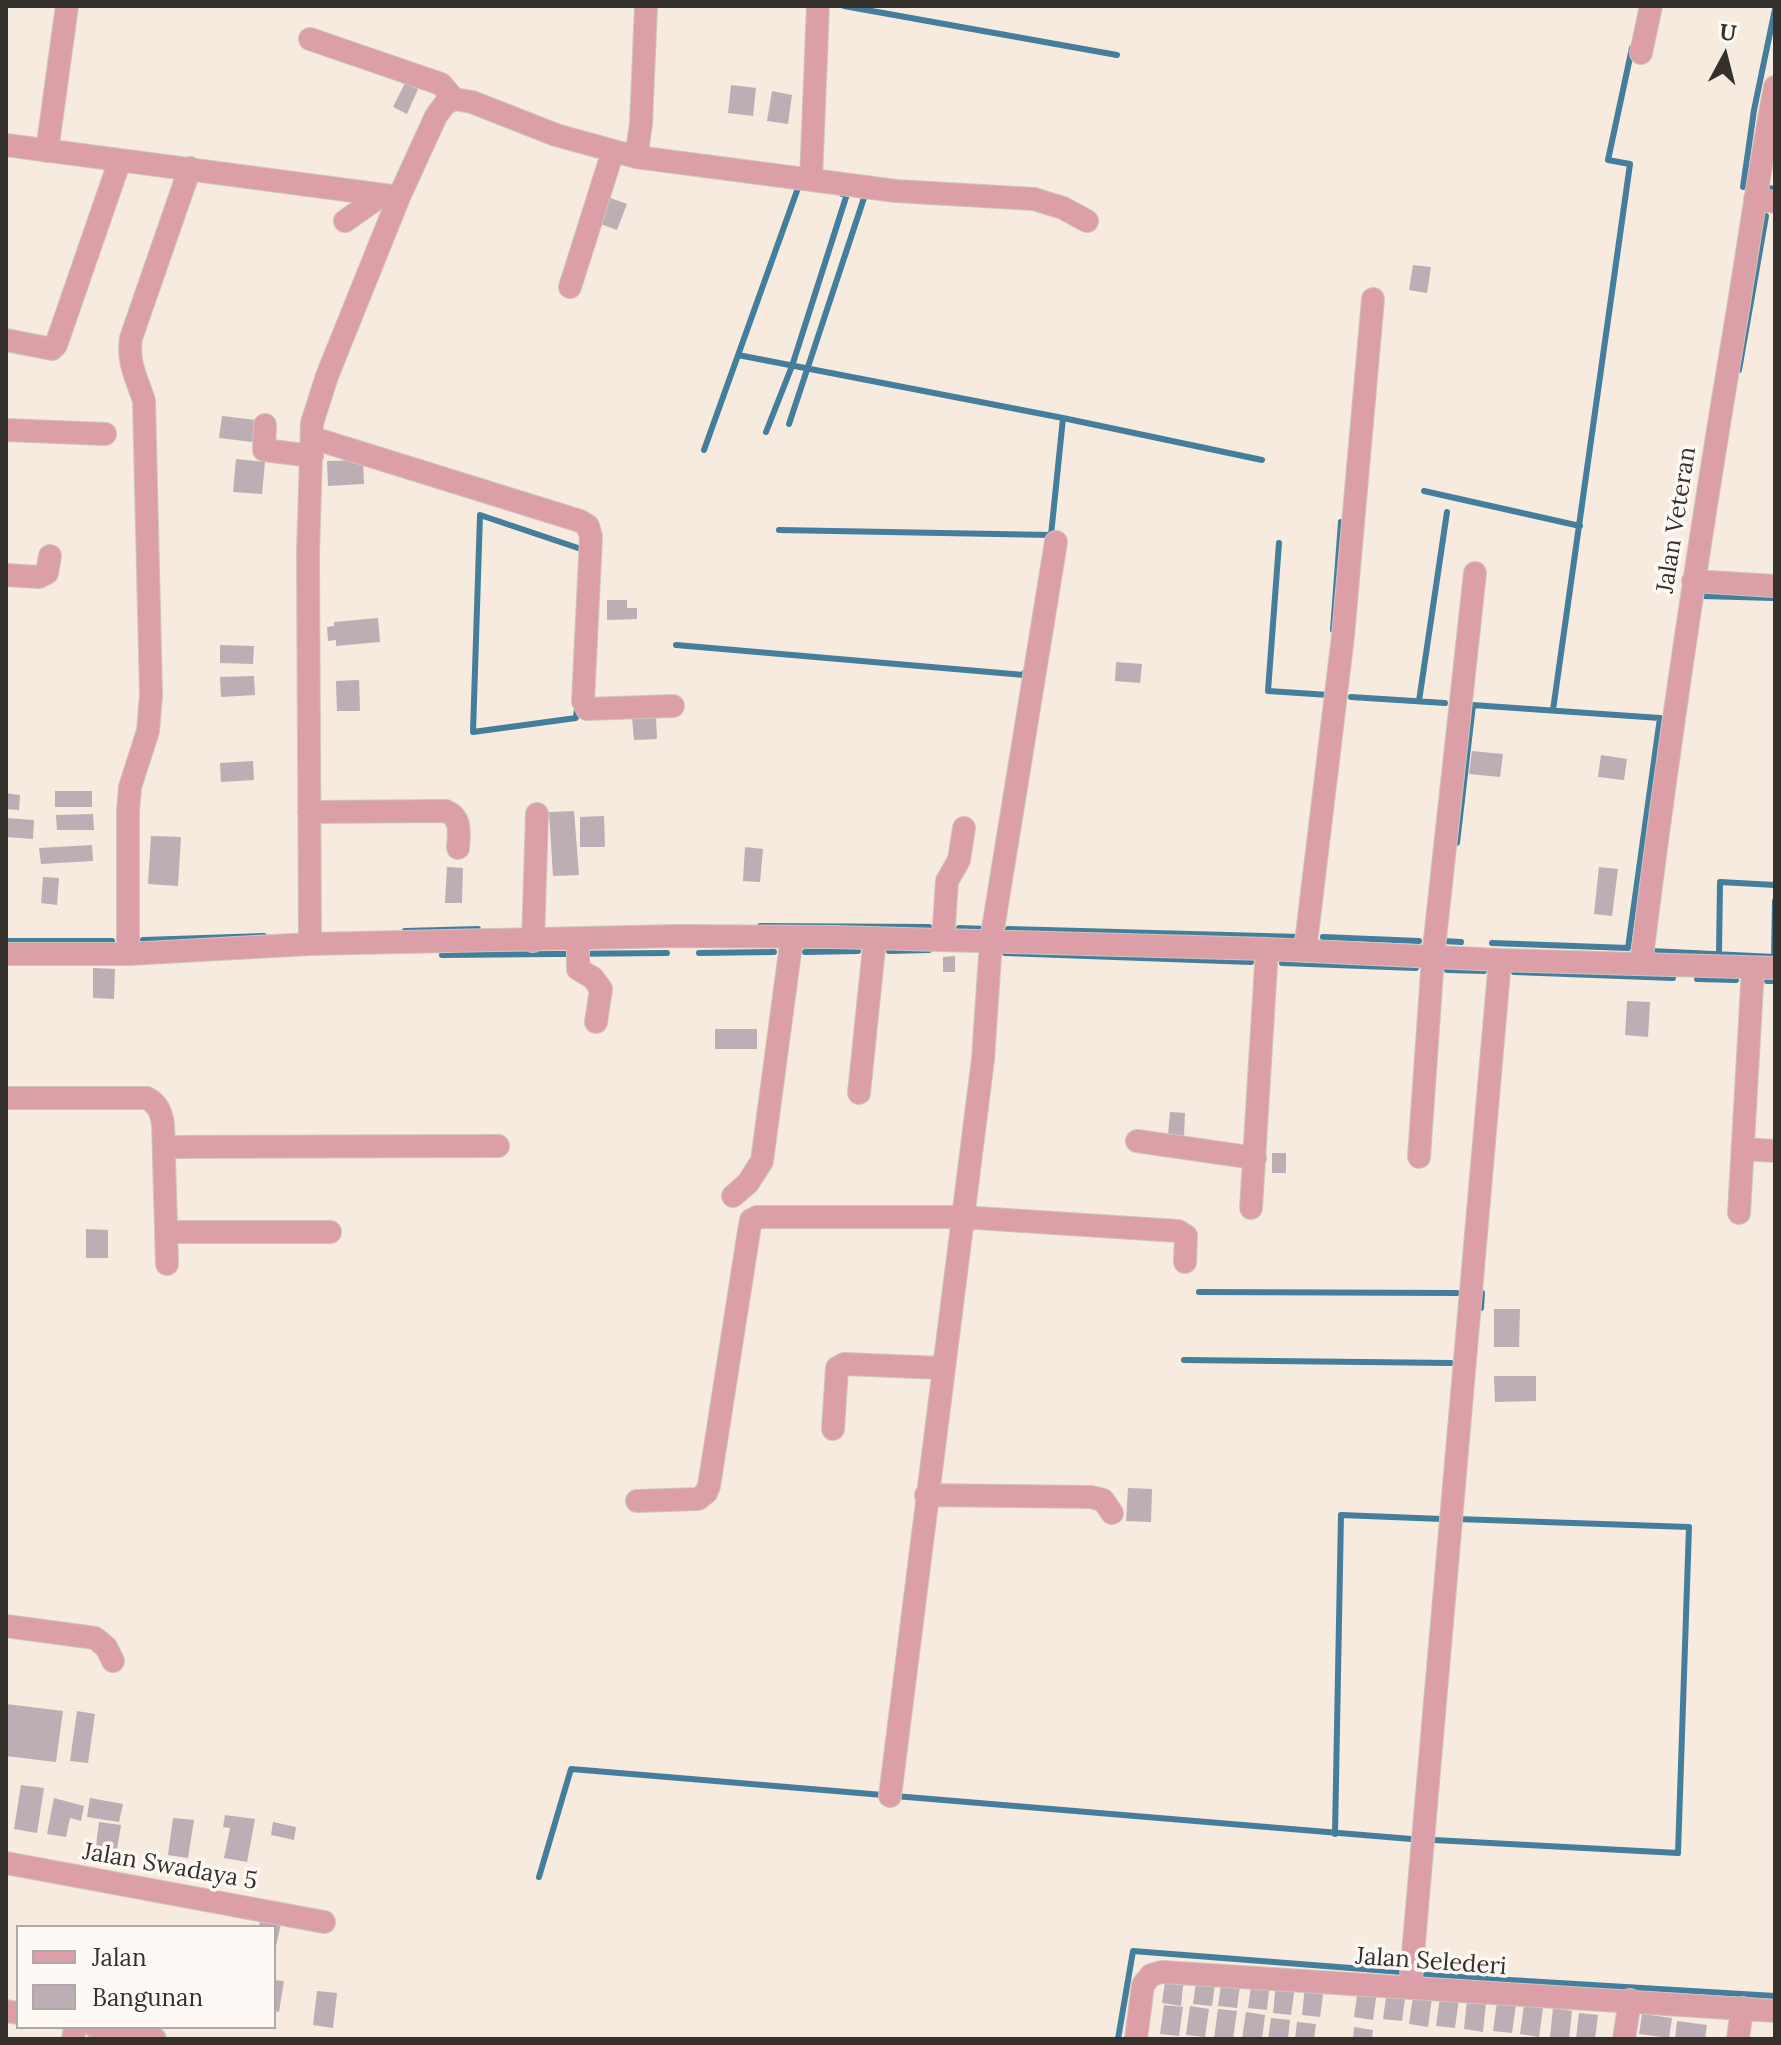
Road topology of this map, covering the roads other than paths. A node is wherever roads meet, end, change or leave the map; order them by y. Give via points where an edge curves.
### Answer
1 (67, 6) edge
2 (646, 6) edge
3 (818, 6) edge
4 (1651, 6) edge
5 (310, 39) dead end
6 (1641, 53) dead end
7 (1775, 87) edge
8 (454, 99) junction
9 (6, 145) edge
10 (47, 151) junction
11 (613, 151) junction
12 (636, 157) junction
13 (120, 160) junction
14 (190, 168) junction
15 (811, 179) junction
16 (390, 196) junction
17 (1765, 200) edge
18 (345, 221) dead end
19 (1087, 221) dead end
20 (570, 287) dead end
21 (1373, 299) dead end
22 (6, 340) edge
23 (265, 425) dead end
24 (6, 430) edge
25 (105, 434) dead end
26 (312, 447) junction
27 (1056, 542) dead end
28 (50, 556) dead end
29 (1475, 573) dead end
30 (6, 575) edge
31 (1693, 581) junction
32 (1775, 586) edge
33 (673, 706) dead end
34 (309, 812) junction
35 (537, 814) dead end
36 (964, 828) dead end
37 (458, 848) dead end
38 (792, 937) junction
39 (875, 938) junction
40 (578, 939) junction
41 (943, 940) junction
42 (533, 941) junction
43 (991, 941) junction
44 (310, 944) junction
45 (1267, 949) junction
46 (1305, 951) junction
47 (6, 954) edge
48 (128, 954) junction
49 (1433, 957) junction
50 (1500, 960) junction
51 (1641, 964) junction
52 (1764, 968) edge
53 (596, 1022) dead end
54 (859, 1093) dead end
55 (6, 1098) edge
56 (1137, 1141) dead end
57 (498, 1146) dead end
58 (164, 1147) junction
59 (1743, 1149) junction
60 (1775, 1151) edge
61 (1419, 1157) dead end
62 (1255, 1158) junction
63 (733, 1196) dead end
64 (1251, 1208) dead end
65 (1739, 1213) dead end
66 (961, 1217) junction
67 (166, 1232) junction
68 (330, 1232) dead end
69 (1185, 1262) dead end
70 (167, 1264) dead end
71 (942, 1368) junction
72 (833, 1429) dead end
73 (926, 1495) junction
74 (637, 1501) dead end
75 (1112, 1513) dead end
76 (6, 1626) edge
77 (113, 1661) dead end
78 (890, 1796) dead end
79 (6, 1863) edge
80 (324, 1922) dead end
81 (1410, 1988) junction
82 (1630, 2000) junction
83 (1742, 2008) junction
84 (1775, 2011) edge
85 (105, 2029) edge
86 (155, 2039) edge
87 (1136, 2039) edge
88 (1624, 2039) edge
89 (1738, 2039) edge

1 - 10 street
2 - 12 street
3 - 15 street
4 - 6 street
5 - 8 street via 441,84
7 - 17 street, Jalan Veteran
8 - 11 street
8 - 16 street via 436,116
9 - 10 street
10 - 13 street
11 - 12 street
11 - 20 street
12 - 15 street
13 - 14 street
13 - 22 street via 56,345 52,349
14 - 16 street
14 - 48 street via 128,352 144,401 151,695 148,731 130,787
15 - 19 street via 921,194 1034,199
16 - 18 street
16 - 26 street via 317,403
17 - 31 street, Jalan Veteran
21 - 46 street via 1343,636
23 - 26 street via 264,450
24 - 25 street
26 - 33 street via 588,526 583,701 587,709
26 - 34 street
27 - 43 street
28 - 30 street via 47,573 39,577
29 - 49 street
31 - 32 street
31 - 51 street, Jalan Veteran
34 - 37 street via 446,811 459,824
34 - 44 street
35 - 42 street
36 - 41 street via 959,860 947,881
38 - 39 street
38 - 40 street
38 - 63 street via 762,1161
39 - 41 street
39 - 54 street
40 - 42 street
40 - 53 street via 578,969 601,989
41 - 43 street
42 - 44 street
43 - 45 street
43 - 66 street via 983,1059
44 - 48 street
45 - 46 street
45 - 62 street
46 - 49 street
47 - 48 street
49 - 50 street
49 - 61 street
50 - 51 street
50 - 81 street
51 - 52 street
52 - 59 street
55 - 58 street via 147,1098 161,1112
56 - 62 street
57 - 58 street
58 - 67 street
59 - 60 street
59 - 65 street
62 - 64 street
66 - 69 street via 1178,1231 1186,1236
66 - 71 street
66 - 74 street via 751,1220 709,1486 698,1499
67 - 68 street
67 - 70 street
71 - 72 street via 844,1364 837,1368
71 - 73 street
73 - 75 street via 1091,1497 1103,1500
73 - 78 street
76 - 77 street via 95,1638
79 - 80 street, Jalan Swadaya 5
81 - 82 street, Jalan Selederi
81 - 87 street, Jalan Selederi via 1162,1972 1143,1985
82 - 83 street, Jalan Selederi
82 - 88 street
83 - 84 street, Jalan Selederi
83 - 89 street
85 - 86 street

